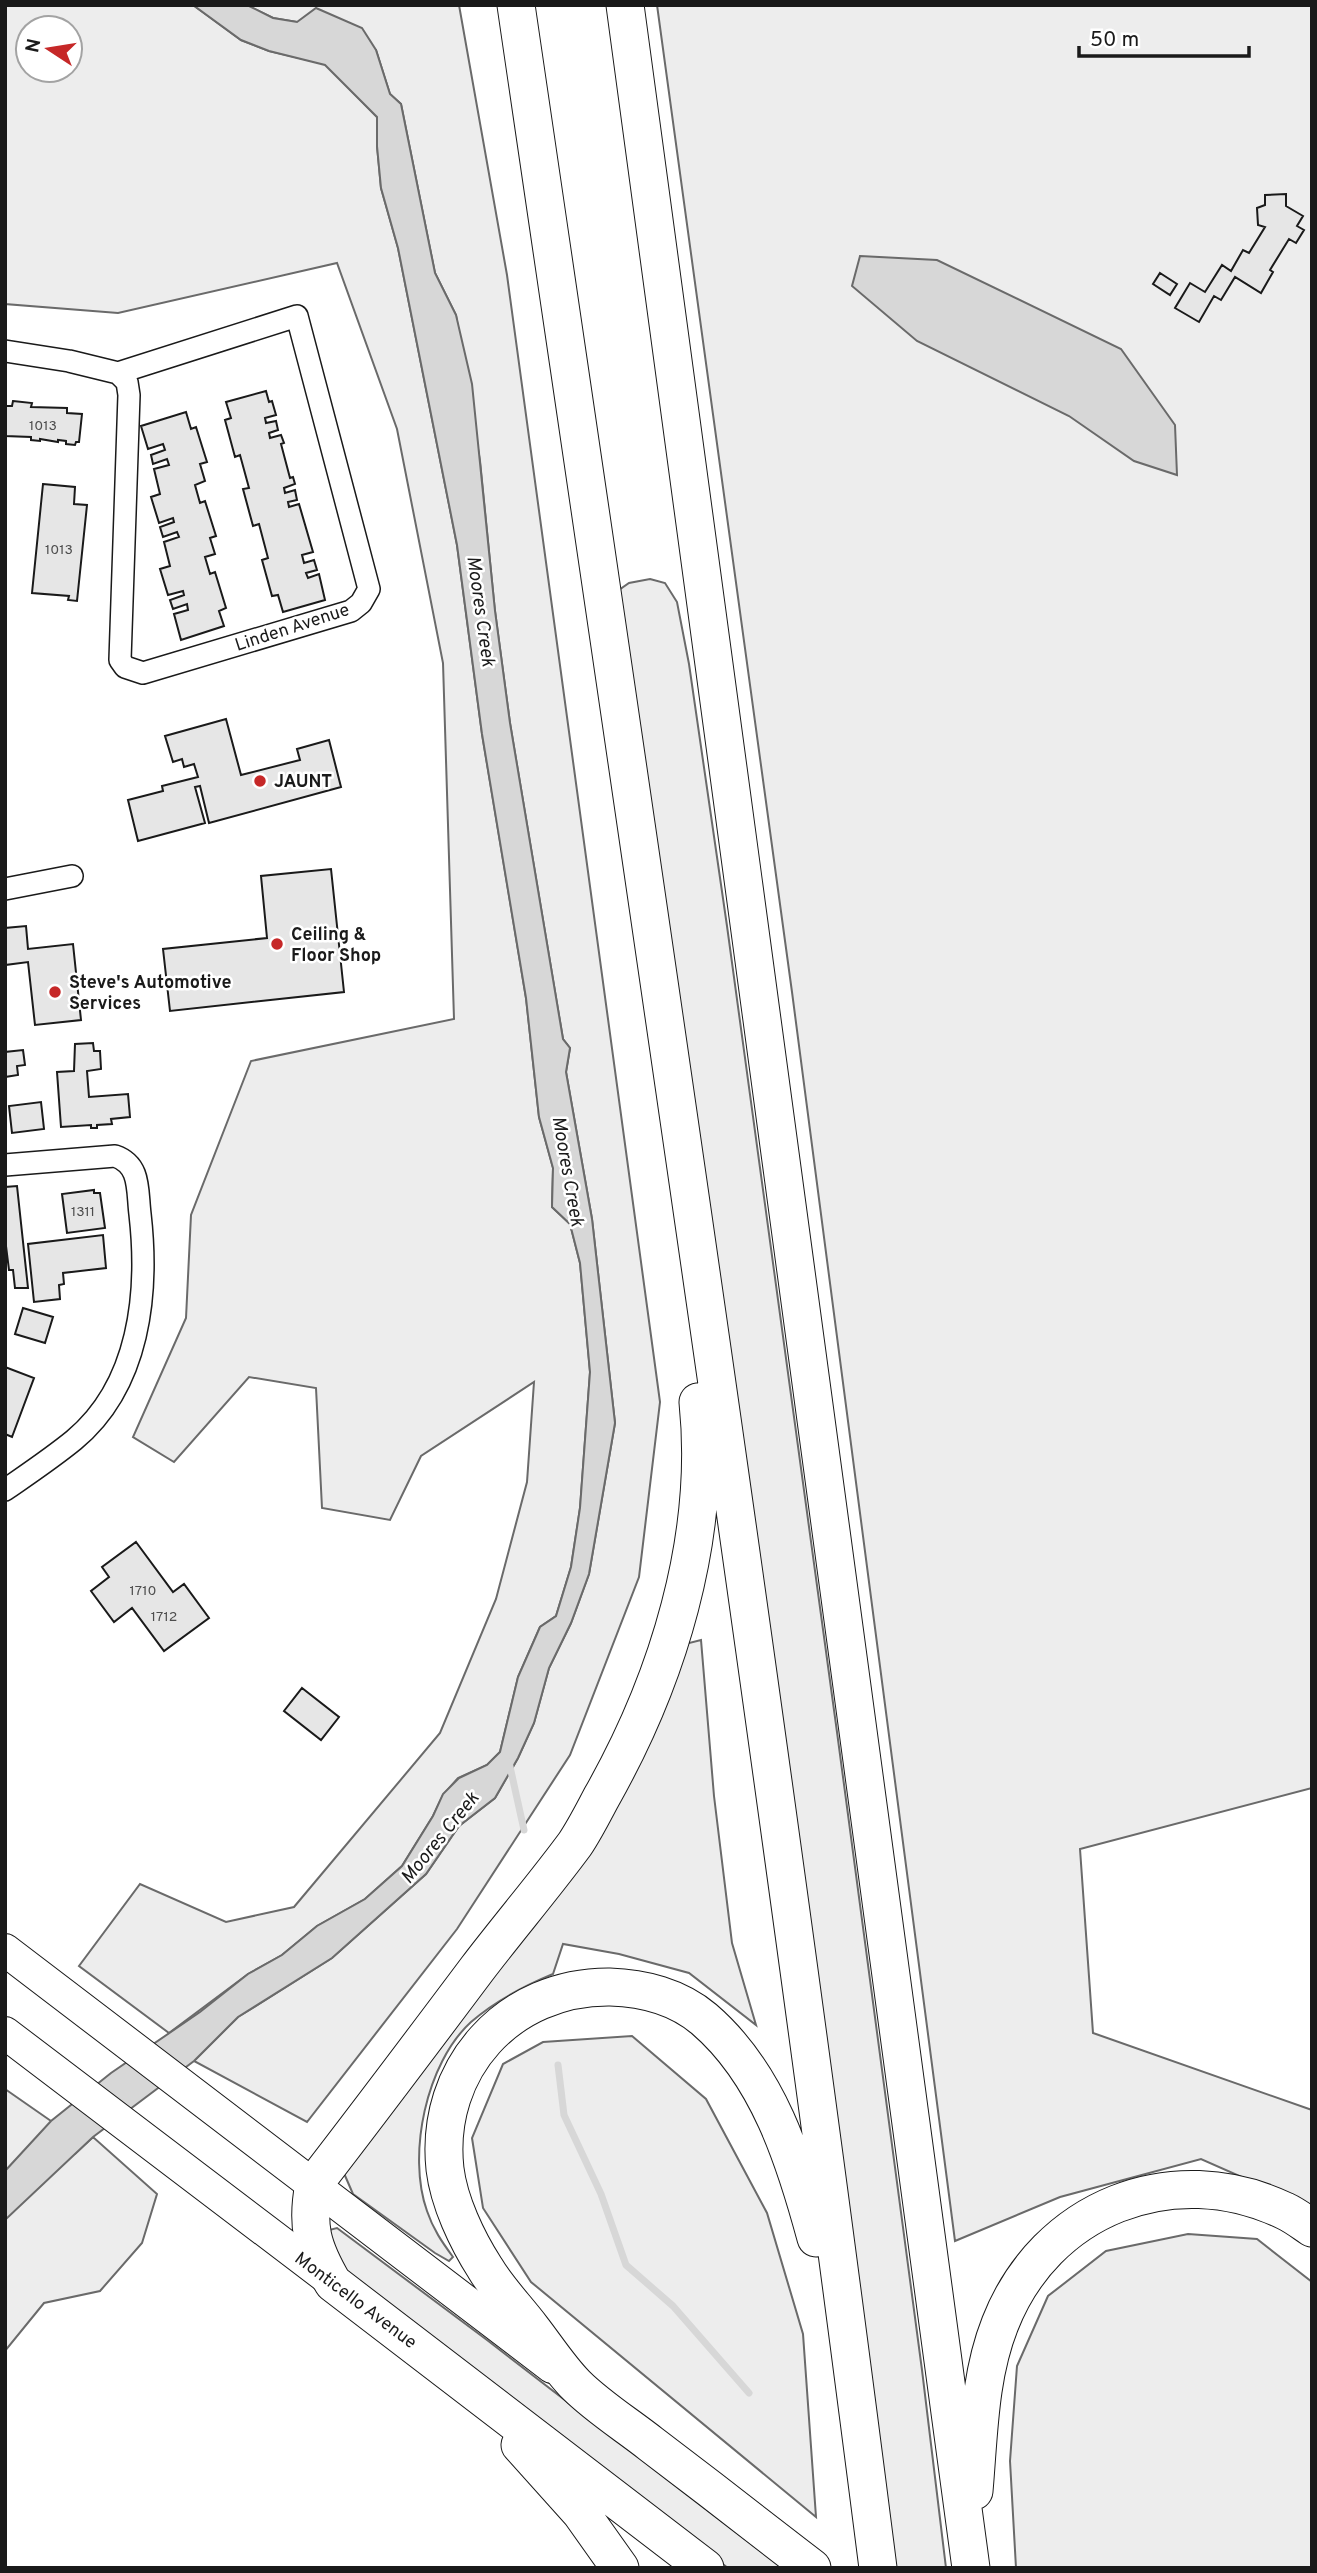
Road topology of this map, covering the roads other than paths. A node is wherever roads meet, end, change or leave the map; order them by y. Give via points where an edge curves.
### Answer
1 (516, 5) edge
2 (625, 5) edge
3 (5, 351) edge
4 (118, 373) junction
5 (72, 876) dead end
6 (5, 890) edge
7 (668, 1042) junction
8 (5, 1165) edge
9 (5, 1490) edge
10 (5, 1951) edge
11 (5, 2033) edge
12 (314, 2184) junction
13 (1312, 2228) edge
14 (333, 2283) junction
15 (467, 2384) junction
16 (575, 2385) junction
17 (855, 2385) junction
18 (970, 2561) edge
19 (620, 2568) edge
20 (705, 2568) edge
21 (812, 2568) edge
22 (878, 2568) edge

1 - 7 highway
2 - 18 highway
3 - 4 street
4 - 4 street, Linden Avenue via 127,382 129,395 120,660 125,667 143,673 351,611 361,603 369,589 297,316
5 - 6 street
7 - 12 highway via 701,1448 694,1535 667,1652 622,1760 576,1842
7 - 17 highway
8 - 9 street via 115,1156 125,1160 133,1168 143,1239 138,1329 113,1392 76,1439
10 - 12 main road
11 - 14 main road, Monticello Avenue
12 - 14 highway via 312,2238
12 - 16 main road
13 - 18 highway via 1285,2211 1244,2196 1176,2190 1106,2207 1057,2239 1026,2274 1000,2322 989,2356 981,2399
14 - 15 highway, Monticello Avenue
15 - 19 highway via 581,2513
15 - 20 highway, Monticello Avenue
16 - 17 highway via 486,2270 473,2246 445,2172 443,2137 456,2085 483,2041 534,2003 589,1987 651,1992 678,2002 722,2036 746,2068 769,2104 807,2202
16 - 21 highway
17 - 22 highway

